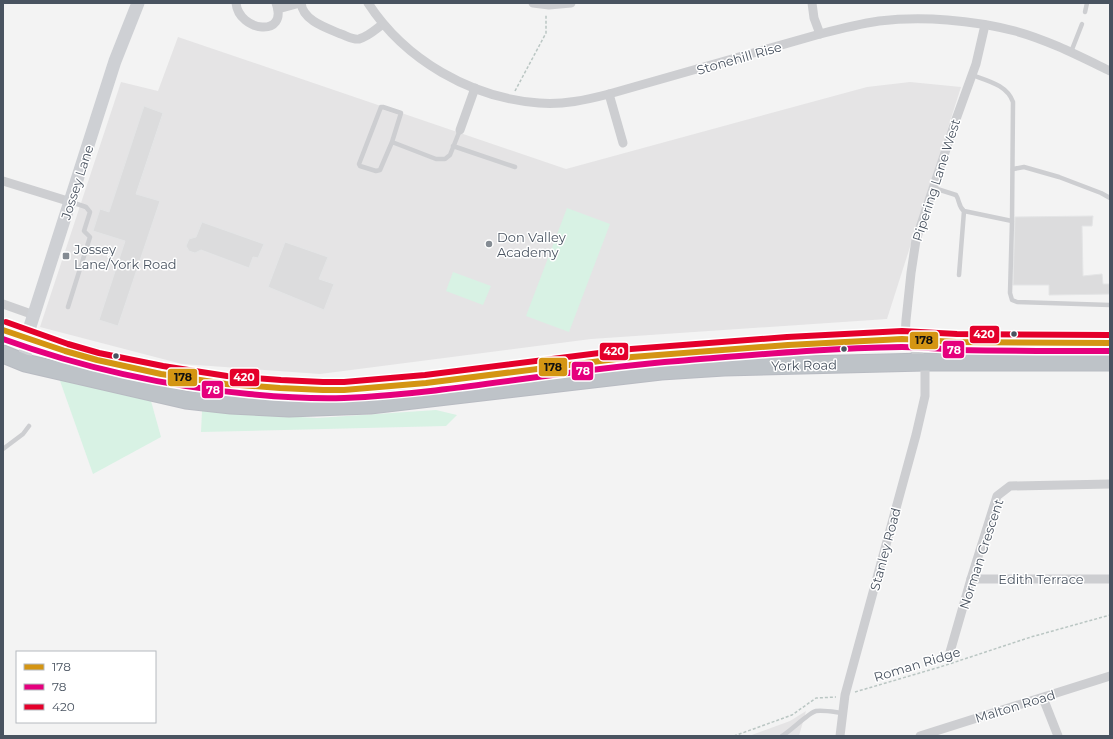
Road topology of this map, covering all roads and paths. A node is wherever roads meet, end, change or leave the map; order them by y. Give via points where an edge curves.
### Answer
1 (138, 3) edge
2 (236, 3) edge
3 (300, 3) edge
4 (368, 3) edge
5 (534, 3) edge
6 (571, 3) edge
7 (812, 3) edge
8 (1087, 3) edge
9 (546, 4) junction
10 (277, 6) edge
11 (1085, 12) dead end
12 (383, 24) junction
13 (1082, 24) dead end
14 (985, 25) junction
15 (820, 34) junction
16 (1071, 52) junction
17 (1110, 71) edge
18 (972, 75) junction
19 (474, 88) junction
20 (609, 94) junction
21 (514, 100) junction
22 (460, 130) joint
23 (392, 142) junction
24 (623, 143) dead end
25 (453, 146) junction
26 (515, 167) dead end
27 (1013, 169) junction
28 (3, 181) edge
29 (934, 188) junction
30 (1110, 198) edge
31 (71, 202) junction
32 (964, 211) junction
33 (1012, 221) junction
34 (959, 275) dead end
35 (3, 304) edge
36 (1110, 306) edge
37 (68, 308) dead end
38 (34, 315) junction
39 (3, 330) edge
40 (26, 339) junction
41 (905, 339) junction
42 (1110, 343) edge
43 (3, 354) edge
44 (25, 362) junction
45 (925, 362) junction
46 (1110, 362) edge
47 (145, 390) junction
48 (29, 426) dead end
49 (3, 449) edge
50 (1110, 484) edge
51 (971, 579) junction
52 (1110, 579) edge
53 (1110, 615) edge
54 (950, 652) dead end
55 (1110, 676) edge
56 (845, 695) junction
57 (1043, 698) junction
58 (842, 713) junction
59 (946, 732) edge
60 (734, 736) edge
61 (782, 736) edge
62 (840, 736) edge
63 (920, 736) edge
64 (1058, 736) edge

1 - 31 street, Jossey Lane via 115,61
2 - 10 street via 238,12 245,20 261,27 268,27 276,22 279,15
3 - 10 street
3 - 12 street via 305,13 320,25 354,39 364,37
4 - 12 street, Stonehill Rise
5 - 9 street
6 - 9 street
7 - 15 street
8 - 11 lane
9 - 21 path via 546,33 515,91
12 - 19 street, Stonehill Rise via 406,48 427,63
13 - 16 lane
14 - 15 street, Stonehill Rise via 938,20 879,21
14 - 16 street, Stonehill Rise via 1015,31
14 - 18 street, Pipering Lane West
15 - 20 street, Stonehill Rise
16 - 17 street, Stonehill Rise
18 - 27 lane via 1004,89 1011,95
18 - 29 street, Pipering Lane West via 954,122
19 - 21 street, Stonehill Rise
19 - 22 street
20 - 21 street, Stonehill Rise via 561,103
20 - 24 street
22 - 25 lane
23 - 23 lane via 380,170 360,166 381,107 401,114
23 - 25 lane via 436,159 450,155
25 - 26 lane
27 - 30 lane via 1024,167 1059,177
27 - 33 lane
28 - 31 street
29 - 32 lane via 956,195 959,206
29 - 41 street, Pipering Lane West via 916,240
31 - 37 lane via 86,207 90,212 84,231 90,237
31 - 38 street, Jossey Lane
32 - 33 lane
32 - 34 lane
33 - 36 lane via 1012,300
35 - 38 street
38 - 40 street, Jossey Lane
39 - 40 highway, York Road
40 - 41 highway, York Road via 78,356 190,380 285,389 341,390 659,354
40 - 44 street, Jossey Lane
40 - 47 highway via 29,345 49,356
41 - 42 highway, York Road
41 - 45 street
43 - 44 highway, York Road
44 - 47 highway, York Road
45 - 46 highway, York Road
45 - 47 highway, York Road via 661,371 370,405 289,408 186,400
45 - 56 street, Stanley Road via 925,396 916,435
48 - 49 lane via 23,434
50 - 51 street, Norman Crescent via 1010,486 997,496
51 - 52 street, Edith Terrace
51 - 54 street, Norman Crescent
53 - 56 path, Roman Ridge
55 - 57 street, Malton Road
56 - 58 street, Stanley Road
56 - 60 path, Roman Ridge via 816,698 792,715
57 - 59 street, Malton Road
57 - 64 street
58 - 61 lane via 816,711
58 - 62 street, Stanley Road
59 - 63 street, Malton Road

